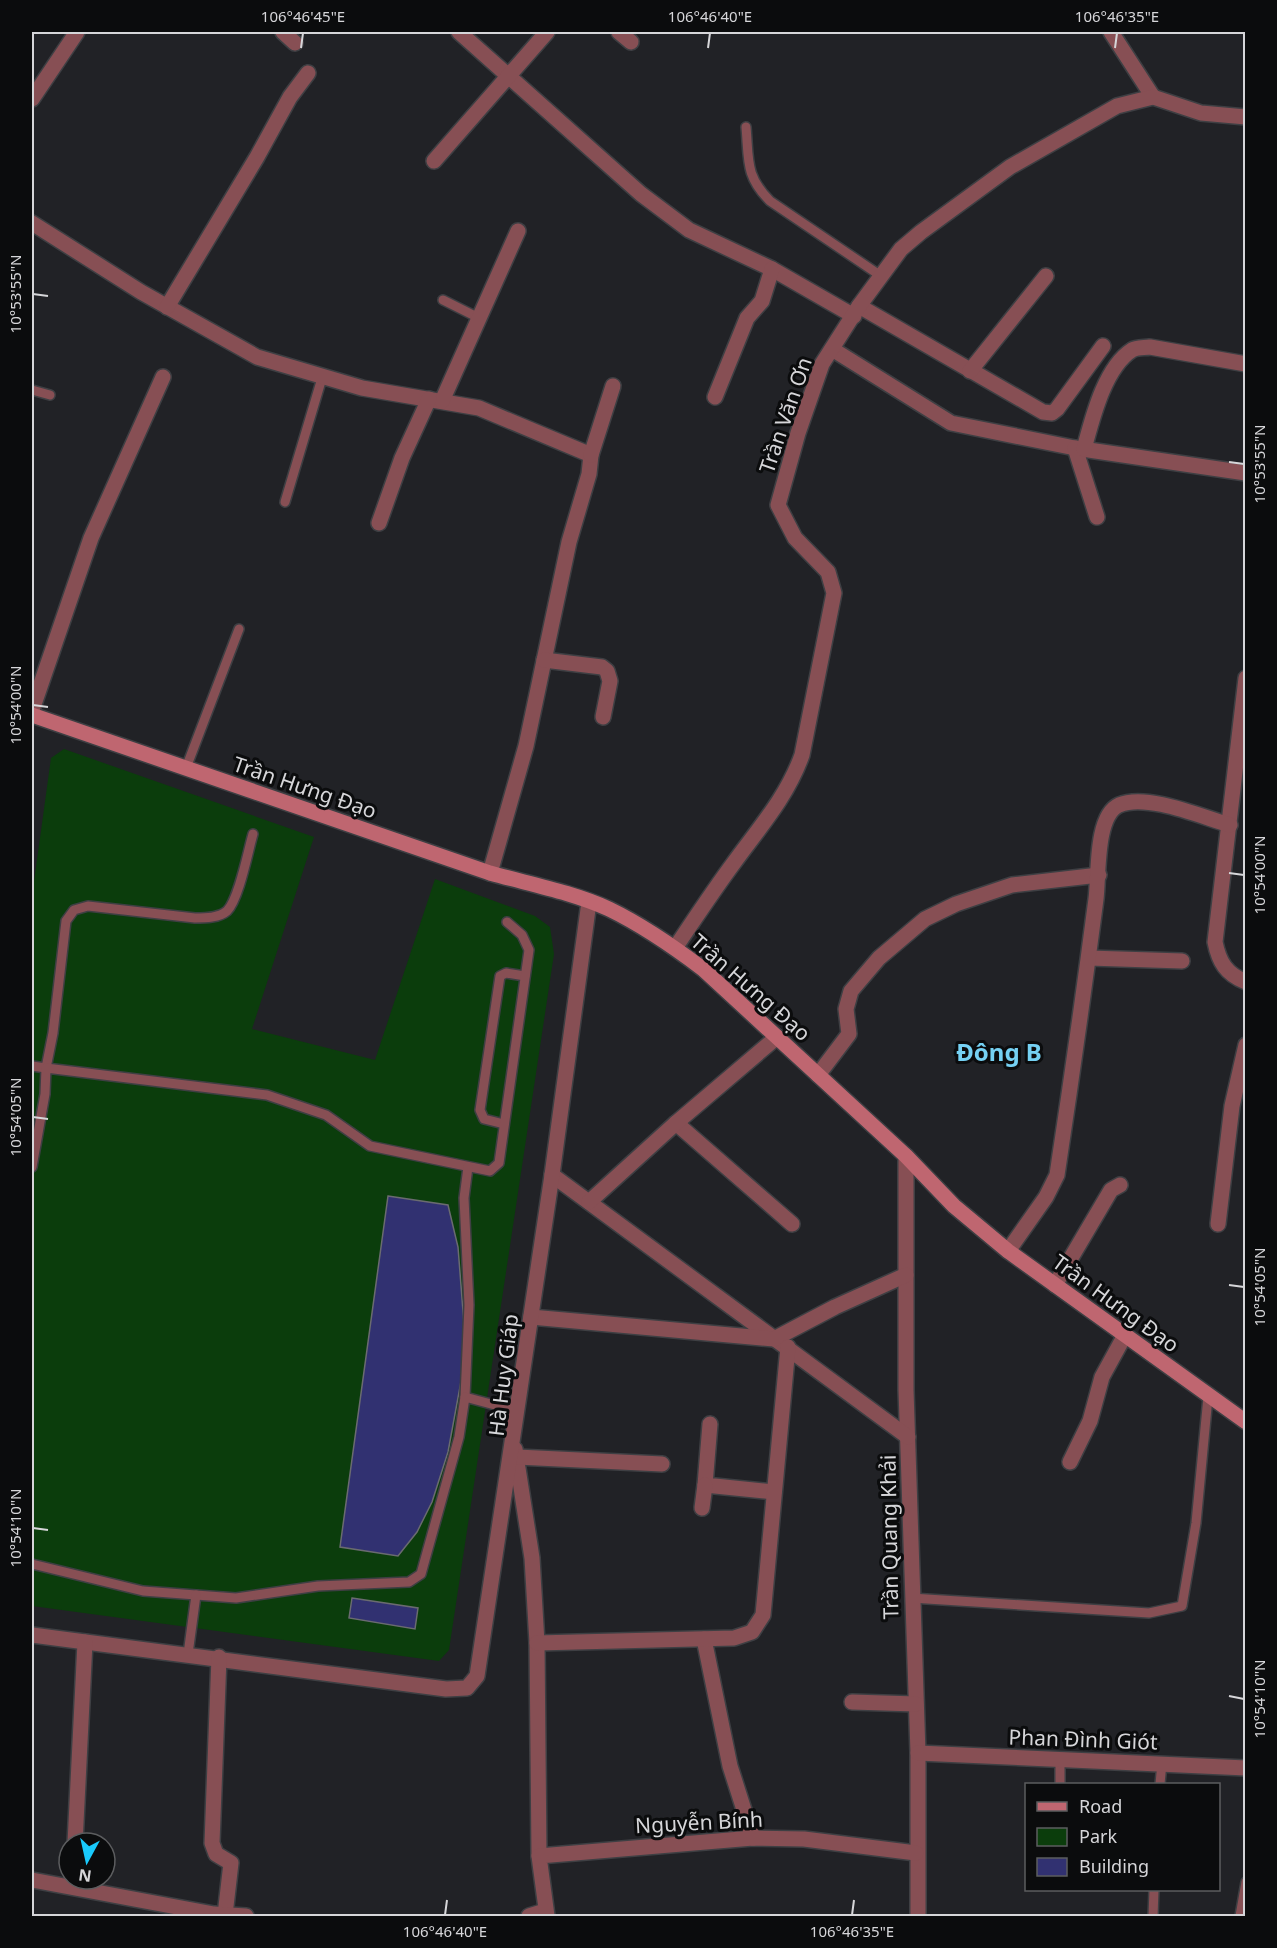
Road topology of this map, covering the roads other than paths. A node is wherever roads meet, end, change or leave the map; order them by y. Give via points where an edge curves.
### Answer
1 (77, 32) edge
2 (283, 32) edge
3 (459, 32) edge
4 (547, 32) edge
5 (619, 32) edge
6 (1111, 32) edge
7 (631, 42) dead end
8 (295, 43) dead end
9 (308, 73) dead end
10 (509, 78) junction
11 (1153, 97) junction
12 (32, 99) edge
13 (1245, 117) edge
14 (746, 126) dead end
15 (434, 162) dead end
16 (32, 223) edge
17 (518, 231) dead end
18 (772, 269) junction
19 (881, 276) junction
20 (1046, 276) dead end
21 (443, 300) dead end
22 (167, 307) junction
23 (856, 311) junction
24 (479, 318) junction
25 (1103, 346) dead end
26 (831, 349) junction
27 (1245, 364) edge
28 (970, 370) junction
29 (163, 377) dead end
30 (322, 378) junction
31 (613, 386) dead end
32 (32, 390) edge
33 (50, 395) dead end
34 (716, 397) dead end
35 (436, 400) junction
36 (1079, 449) junction
37 (591, 455) junction
38 (1245, 472) edge
39 (285, 502) dead end
40 (1097, 517) dead end
41 (379, 523) dead end
42 (239, 629) dead end
43 (544, 660) junction
44 (1245, 678) edge
45 (32, 710) edge
46 (32, 715) edge
47 (603, 717) dead end
48 (186, 768) junction
49 (1240, 783) edge
50 (1230, 825) junction
51 (253, 834) dead end
52 (490, 873) junction
53 (1099, 875) junction
54 (589, 902) junction
55 (507, 922) dead end
56 (675, 948) junction
57 (1089, 958) junction
58 (1182, 961) dead end
59 (525, 976) junction
60 (1245, 982) edge
61 (777, 1037) junction
62 (1245, 1045) edge
63 (32, 1066) edge
64 (46, 1068) junction
65 (818, 1075) junction
66 (676, 1123) junction
67 (504, 1124) junction
68 (906, 1156) junction
69 (32, 1167) edge
70 (468, 1167) junction
71 (552, 1175) junction
72 (1120, 1185) dead end
73 (589, 1202) junction
74 (792, 1224) dead end
75 (1218, 1224) dead end
76 (1008, 1251) junction
77 (906, 1275) junction
78 (1055, 1285) junction
79 (531, 1317) junction
80 (1125, 1335) junction
81 (774, 1339) junction
82 (789, 1347) junction
83 (465, 1397) junction
84 (1208, 1397) junction
85 (517, 1411) junction
86 (1245, 1422) edge
87 (710, 1424) dead end
88 (908, 1437) junction
89 (513, 1440) junction
90 (517, 1457) junction
91 (1070, 1462) dead end
92 (662, 1464) dead end
93 (705, 1485) junction
94 (774, 1492) junction
95 (702, 1508) dead end
96 (32, 1564) edge
97 (196, 1595) junction
98 (911, 1599) junction
99 (32, 1635) edge
100 (704, 1639) junction
101 (85, 1642) junction
102 (537, 1643) junction
103 (188, 1654) junction
104 (219, 1657) junction
105 (852, 1702) dead end
106 (916, 1704) junction
107 (918, 1753) junction
108 (1060, 1759) junction
109 (1162, 1763) junction
110 (1245, 1768) edge
111 (1060, 1783) edge
112 (1161, 1783) edge
113 (76, 1831) edge
114 (753, 1838) junction
115 (916, 1852) junction
116 (539, 1856) junction
117 (32, 1880) edge
118 (57, 1882) edge
119 (1245, 1882) edge
120 (110, 1891) edge
121 (1154, 1891) edge
122 (546, 1914) edge
123 (225, 1915) junction
124 (246, 1917) edge
125 (529, 1917) edge
126 (918, 1917) edge
127 (1153, 1917) edge
128 (1240, 1917) edge

1 - 12 street
2 - 8 street
3 - 10 street
4 - 10 street
5 - 7 street
6 - 11 street
9 - 22 street via 290,97
10 - 15 street
10 - 18 street via 641,194 689,230
11 - 13 street via 1201,113
11 - 19 street, Trần Văn Ơn via 1117,106 1010,167 921,232 901,249
14 - 19 lane via 750,173 756,187 770,201
16 - 22 street
17 - 24 street
18 - 23 street
18 - 34 street via 762,301 747,318
19 - 23 street, Trần Văn Ơn
20 - 28 street
21 - 24 lane
22 - 30 street via 257,357
23 - 26 street, Trần Văn Ơn
23 - 28 street
24 - 35 street
25 - 28 street via 1052,413 1043,412
26 - 36 street via 951,423
26 - 56 street, Trần Văn Ơn via 798,434 778,505 795,538 828,572 834,593 802,755 775,810
27 - 36 street via 1150,347 1134,348 1106,385
29 - 45 street via 91,538
30 - 35 street
30 - 39 lane
31 - 37 street
32 - 33 lane
35 - 37 street via 479,408
35 - 41 street via 402,458
36 - 38 street
36 - 40 street
37 - 43 street
42 - 48 lane
43 - 47 street via 607,671 610,681
43 - 52 street via 526,746
44 - 49 street
46 - 48 main road, Trần Hưng Đạo
48 - 52 main road, Trần Hưng Đạo
49 - 50 street
50 - 53 street via 1146,802 1119,805 1104,825
50 - 60 street via 1215,942 1219,961 1235,978
51 - 64 lane via 227,911 195,918 88,906 74,910 66,921
52 - 54 main road, Trần Hưng Đạo
53 - 57 street
53 - 65 street via 1012,885 925,919 879,958 851,991 846,1009 849,1034
54 - 56 main road, Trần Hưng Đạo via 610,909
54 - 71 street, Hà Huy Giáp
55 - 59 lane via 528,943
56 - 61 main road, Trần Hưng Đạo
57 - 58 street
57 - 76 street via 1057,1175
59 - 67 lane
59 - 67 lane via 500,976 482,1099 481,1117
61 - 65 main road, Trần Hưng Đạo
61 - 66 street
62 - 75 street via 1232,1106
63 - 64 lane
64 - 69 lane
64 - 70 lane via 267,1095 326,1115 370,1146
65 - 68 main road, Trần Hưng Đạo
66 - 73 street
66 - 74 street
67 - 70 lane via 496,1168 490,1171
68 - 76 main road, Trần Hưng Đạo via 954,1206
68 - 77 street, Trần Quang Khải
70 - 83 lane via 463,1233 468,1286
71 - 73 street
71 - 79 street, Hà Huy Giáp
72 - 78 street via 1111,1190
73 - 81 street
76 - 78 main road, Trần Hưng Đạo
77 - 81 street
77 - 88 street, Trần Quang Khải
78 - 80 main road, Trần Hưng Đạo
79 - 81 street
79 - 85 street, Hà Huy Giáp
80 - 84 main road, Trần Hưng Đạo
80 - 91 street via 1102,1377 1090,1421
81 - 82 street
82 - 88 street
82 - 94 street
83 - 85 lane
83 - 97 lane via 459,1437 421,1574 409,1582 318,1586 237,1598
84 - 86 main road, Trần Hưng Đạo
84 - 98 lane via 1196,1524 1182,1606 1149,1613
85 - 89 street, Hà Huy Giáp
87 - 93 street
88 - 98 street, Trần Quang Khải
89 - 90 street, Hà Huy Giáp
89 - 104 street via 481,1657 477,1676 467,1688 446,1689
90 - 92 street
90 - 102 street, Hà Huy Giáp via 531,1558
93 - 94 street
93 - 95 street
94 - 100 street via 763,1615 752,1632 734,1638
96 - 97 lane via 143,1591
97 - 103 lane
98 - 106 street, Trần Quang Khải
99 - 101 street
100 - 102 street
100 - 114 street via 730,1766
101 - 103 street
101 - 113 street
102 - 116 street, Hà Huy Giáp
103 - 104 street
104 - 123 street via 212,1843 216,1854 231,1863
105 - 106 street
106 - 107 street, Trần Quang Khải
107 - 108 street, Phan Đình Giót
107 - 115 street, Trần Quang Khải
108 - 109 street, Phan Đình Giót
108 - 111 lane
109 - 110 street, Phan Đình Giót
109 - 112 lane
114 - 115 street, Nguyễn Bính via 804,1839
114 - 116 street, Nguyễn Bính
115 - 126 street, Trần Quang Khải
116 - 122 street
117 - 118 street
119 - 128 lane
120 - 123 street
121 - 127 lane
122 - 125 street
123 - 124 street

